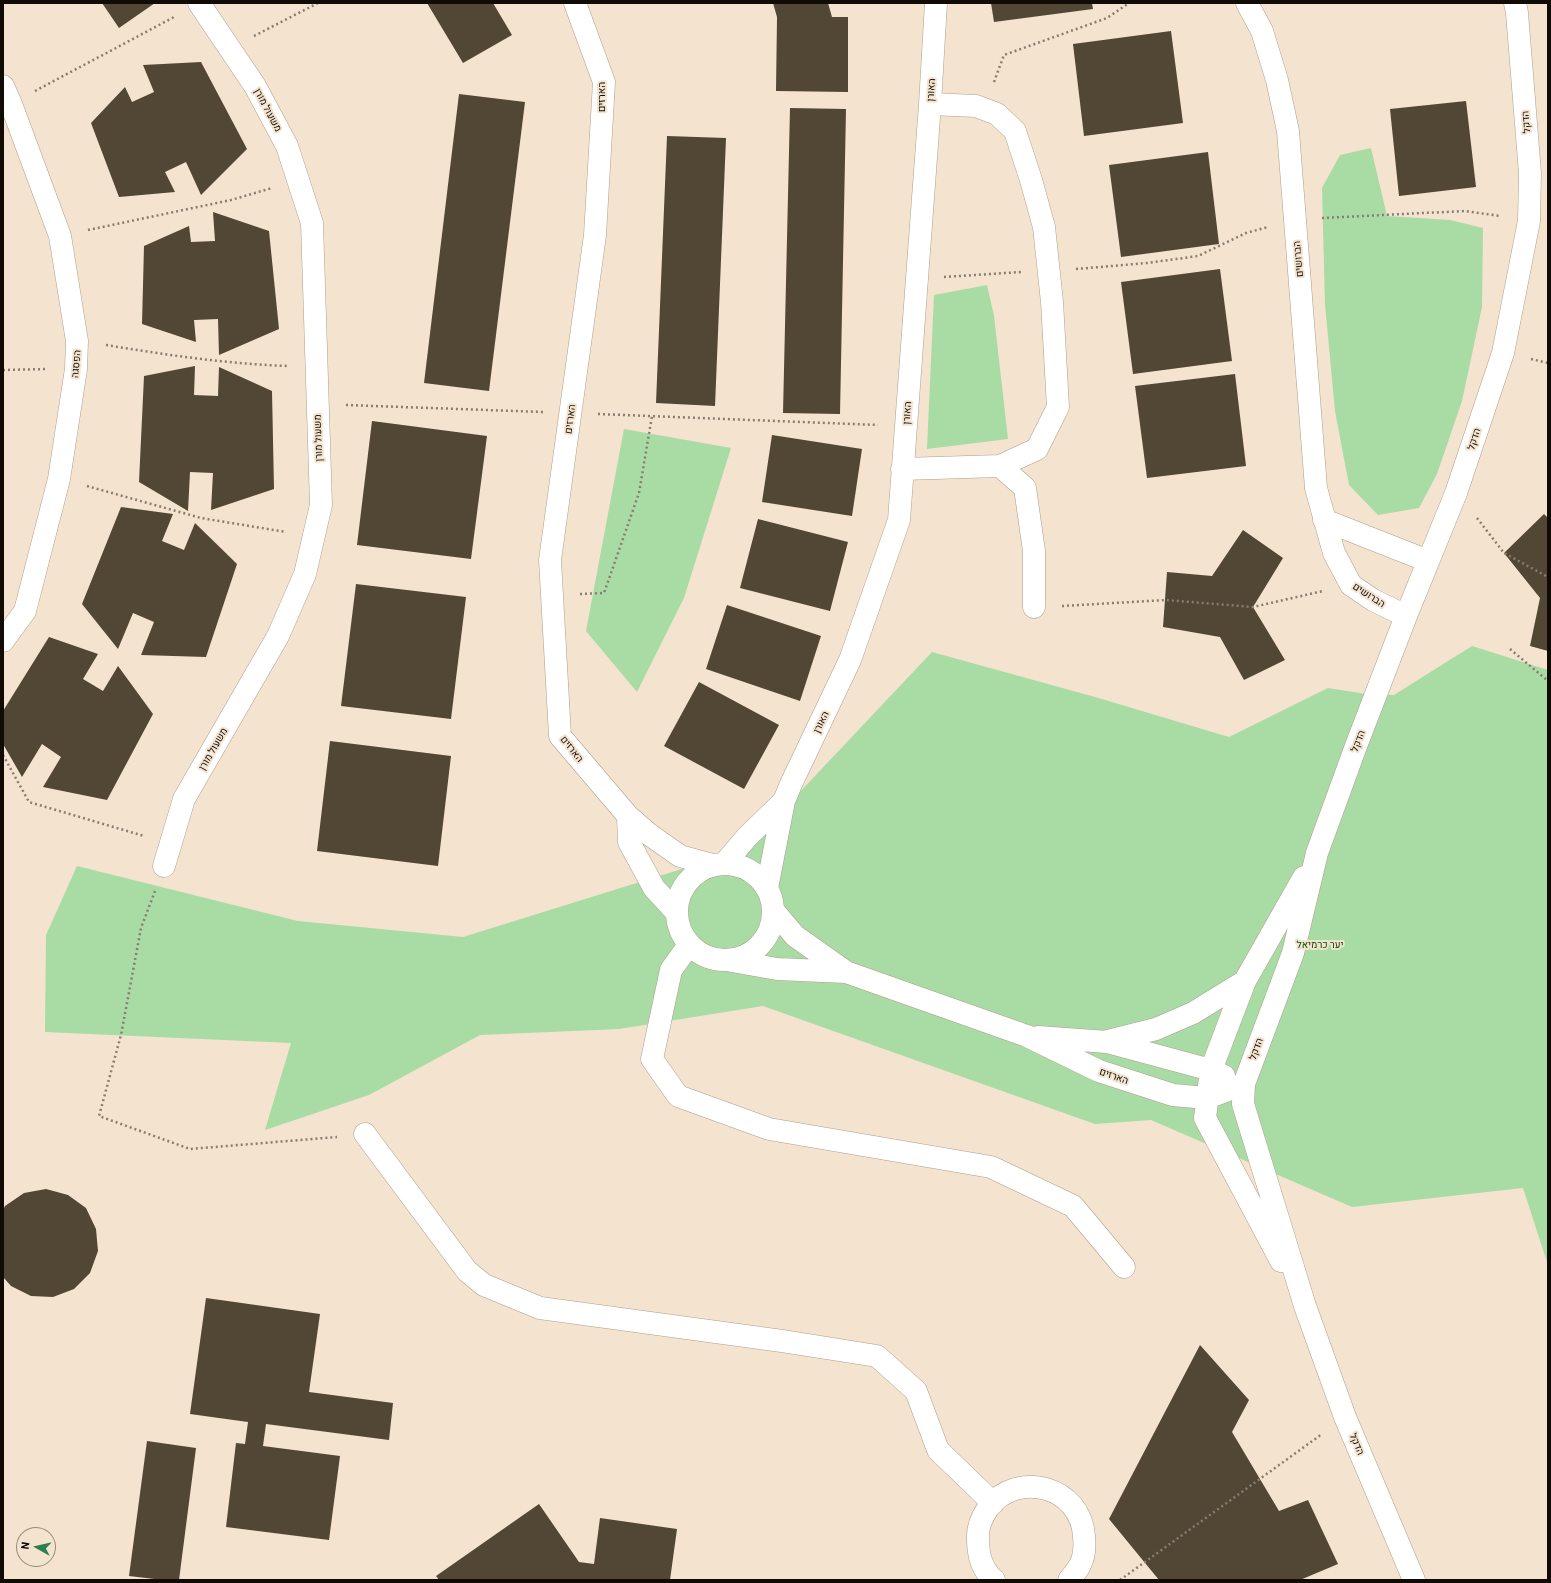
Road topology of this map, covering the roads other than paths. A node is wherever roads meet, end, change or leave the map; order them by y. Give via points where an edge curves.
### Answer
1 (199, 3) edge
2 (575, 3) edge
3 (936, 3) edge
4 (1247, 3) edge
5 (1515, 3) edge
6 (7, 95) edge
7 (930, 104) junction
8 (1000, 466) junction
9 (902, 470) junction
10 (1324, 520) junction
11 (1428, 562) junction
12 (1034, 607) road end
13 (1406, 616) junction
14 (3, 641) edge
15 (784, 801) junction
16 (628, 816) junction
17 (1318, 853) junction
18 (719, 864) junction
19 (164, 866) road end
20 (767, 888) junction
21 (773, 910) junction
22 (677, 913) junction
23 (689, 945) junction
24 (732, 960) junction
25 (846, 972) junction
26 (1245, 981) junction
27 (1027, 1036) junction
28 (1107, 1042) junction
29 (1211, 1070) junction
30 (1244, 1084) junction
31 (1207, 1098) junction
32 (365, 1134) road end
33 (1124, 1267) dead end
34 (1305, 1306) junction
35 (992, 1502) junction
36 (994, 1580) edge
37 (1069, 1580) edge
38 (1414, 1580) edge

1 - 19 street, משעול מורן via 255,86 287,146 312,222 321,505 305,574 278,636 184,799
2 - 16 street, הארזים via 604,82 595,235 550,560 560,736
3 - 7 street, האורן
4 - 10 street, הברושים via 1262,30 1277,80 1288,131 1316,488
5 - 11 street, הדקל via 1530,173 1529,220 1503,353 1456,493
6 - 14 street, הפסגה via 60,236 77,341 76,369 59,479 25,611
7 - 8 street via 976,106 997,114 1015,131 1044,227 1052,302 1058,407 1037,449
7 - 9 street, האורן
8 - 9 street
8 - 12 street via 1025,488 1034,551
9 - 15 street, האורן via 899,520 850,660
10 - 11 street
10 - 13 street, הברושים via 1334,553 1351,585
11 - 13 street, הדקל
13 - 17 street, הדקל
15 - 18 street, האורן
15 - 20 street, האורן
16 - 18 street, הארזים via 650,836 680,856
16 - 22 street via 629,842 654,888
17 - 26 street, הדקל
17 - 30 street, הדקל via 1293,953
18 - 20 street via 729,863 744,867 758,876
18 - 22 street via 701,870 690,879 677,903
20 - 21 street
21 - 24 street via 769,933 760,946 747,956
21 - 25 street, הארזים via 795,936
22 - 23 street via 681,932
23 - 24 street via 702,955 717,961
23 - 33 street via 670,970 652,1059 678,1096 769,1129 991,1167 1073,1206
24 - 25 street, הארזים via 777,969
25 - 27 street, הארזים
26 - 28 street, הארזים via 1193,1012 1156,1029
26 - 29 street, הדקל
27 - 28 street, הארזים
27 - 31 street, הארזים via 1099,1071 1172,1095
28 - 29 street, הארזים
29 - 30 street
29 - 31 street, הדקל
30 - 31 street
30 - 34 street, הדקל via 1243,1104
31 - 34 street, הדקל via 1205,1118
32 - 35 street via 467,1271 484,1285 540,1308 877,1356 916,1391 938,1450
34 - 38 street, הדקל via 1345,1417
35 - 36 street via 983,1515 978,1533 978,1552 981,1563
35 - 37 street via 1008,1492 1026,1486 1056,1492 1075,1508 1084,1525 1085,1547 1080,1565

